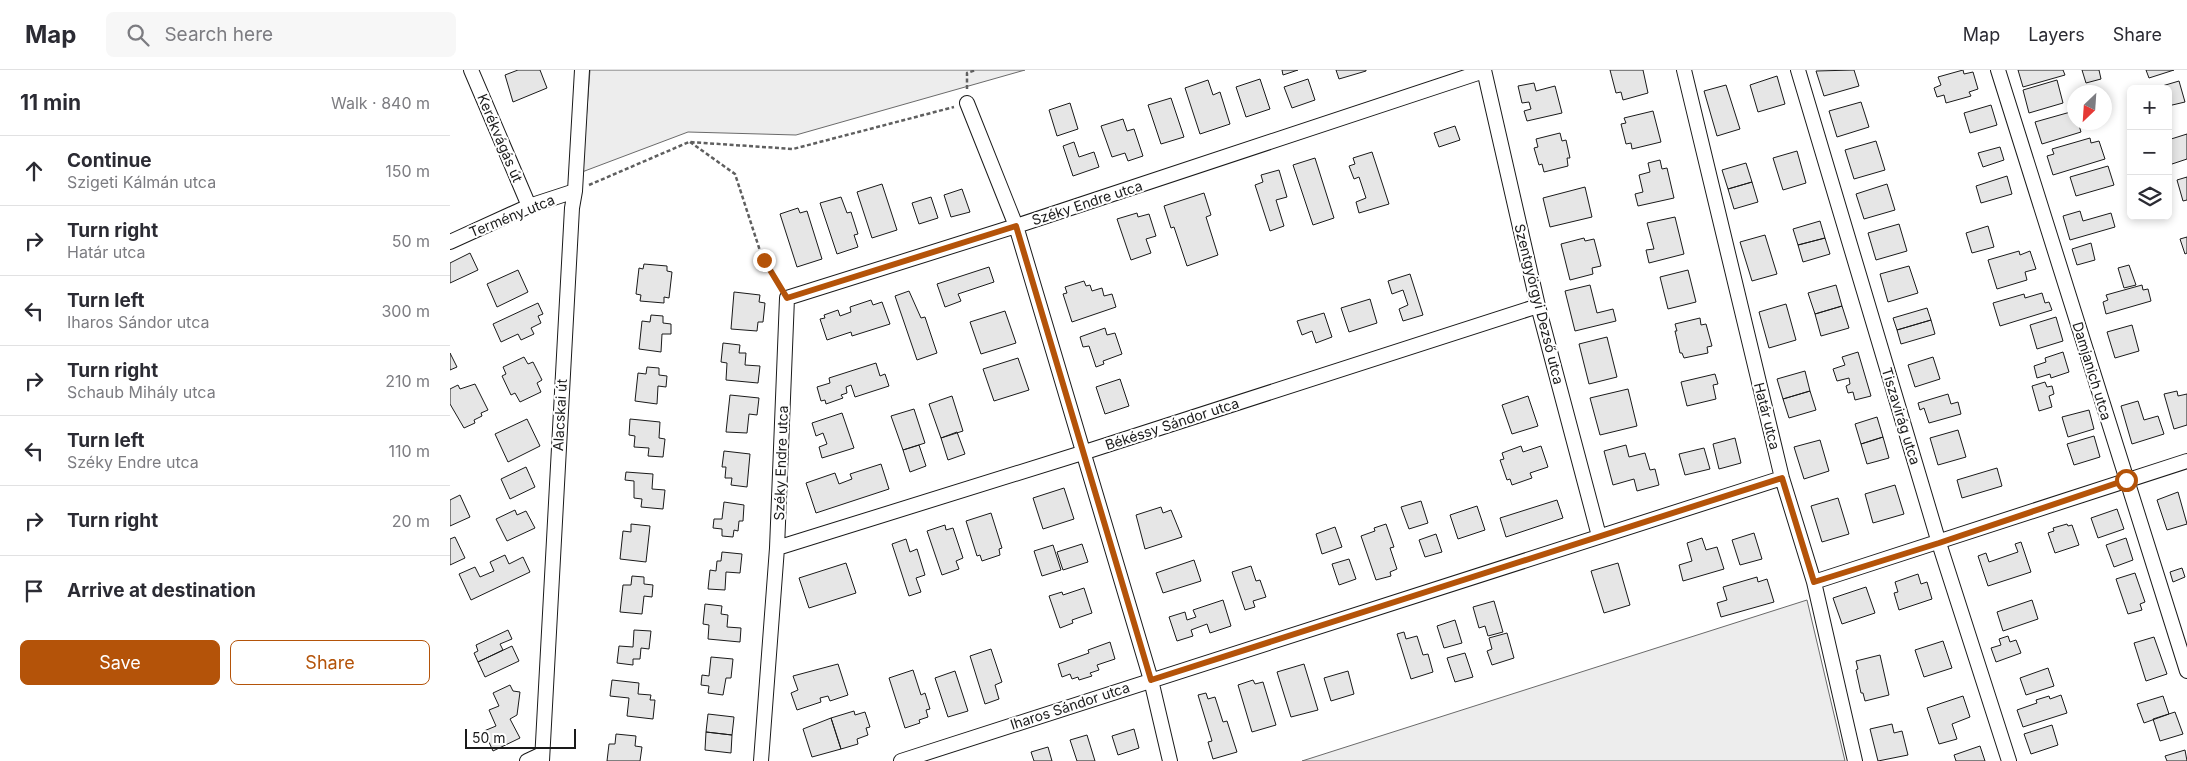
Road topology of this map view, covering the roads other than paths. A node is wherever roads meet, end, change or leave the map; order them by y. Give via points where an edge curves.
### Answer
1 (470, 70) edge
2 (582, 70) edge
3 (1684, 70) edge
4 (1798, 70) edge
5 (1998, 70) edge
6 (1484, 71) edge
7 (967, 103) road end
8 (575, 191) junction
9 (529, 206) junction
10 (1016, 226) junction
11 (450, 242) edge
12 (1538, 306) junction
13 (1082, 453) junction
14 (2187, 461) edge
15 (1782, 478) junction
16 (2126, 480) junction
17 (1599, 536) junction
18 (1939, 543) junction
19 (777, 548) junction
20 (1814, 582) junction
21 (2187, 671) edge
22 (1151, 680) junction
23 (542, 757) edge
24 (527, 761) edge
25 (761, 761) edge
26 (900, 761) edge
27 (1170, 761) edge
28 (1855, 761) edge
29 (2009, 761) edge

1 - 9 street, Kerékvágás út
2 - 8 street, Alacskai út
3 - 15 street, Határ utca
4 - 18 street, Tiszavirág utca
5 - 16 street, Damjanich utca
6 - 10 street, Széky Endre utca
6 - 12 street, Szentgyörgyi Dezső utca
7 - 10 street
8 - 9 street, Termény utca
8 - 23 street, Alacskai út
9 - 11 street, Termény utca
10 - 13 street
10 - 19 street, Széky Endre utca via 787,298
12 - 13 street, Békéssy Sándor utca
12 - 17 street, Szentgyörgyi Dezső utca
13 - 19 street, Békéssy Sándor utca
13 - 22 street
14 - 16 street
15 - 17 street, Iharos Sándor utca
15 - 20 street, Határ utca
16 - 18 street
16 - 21 street, Damjanich utca
17 - 22 street, Iharos Sándor utca
18 - 20 street
18 - 29 street, Tiszavirág utca
19 - 25 street, Széky Endre utca
20 - 28 street, Határ utca
22 - 26 street, Iharos Sándor utca
22 - 27 street
23 - 24 street

